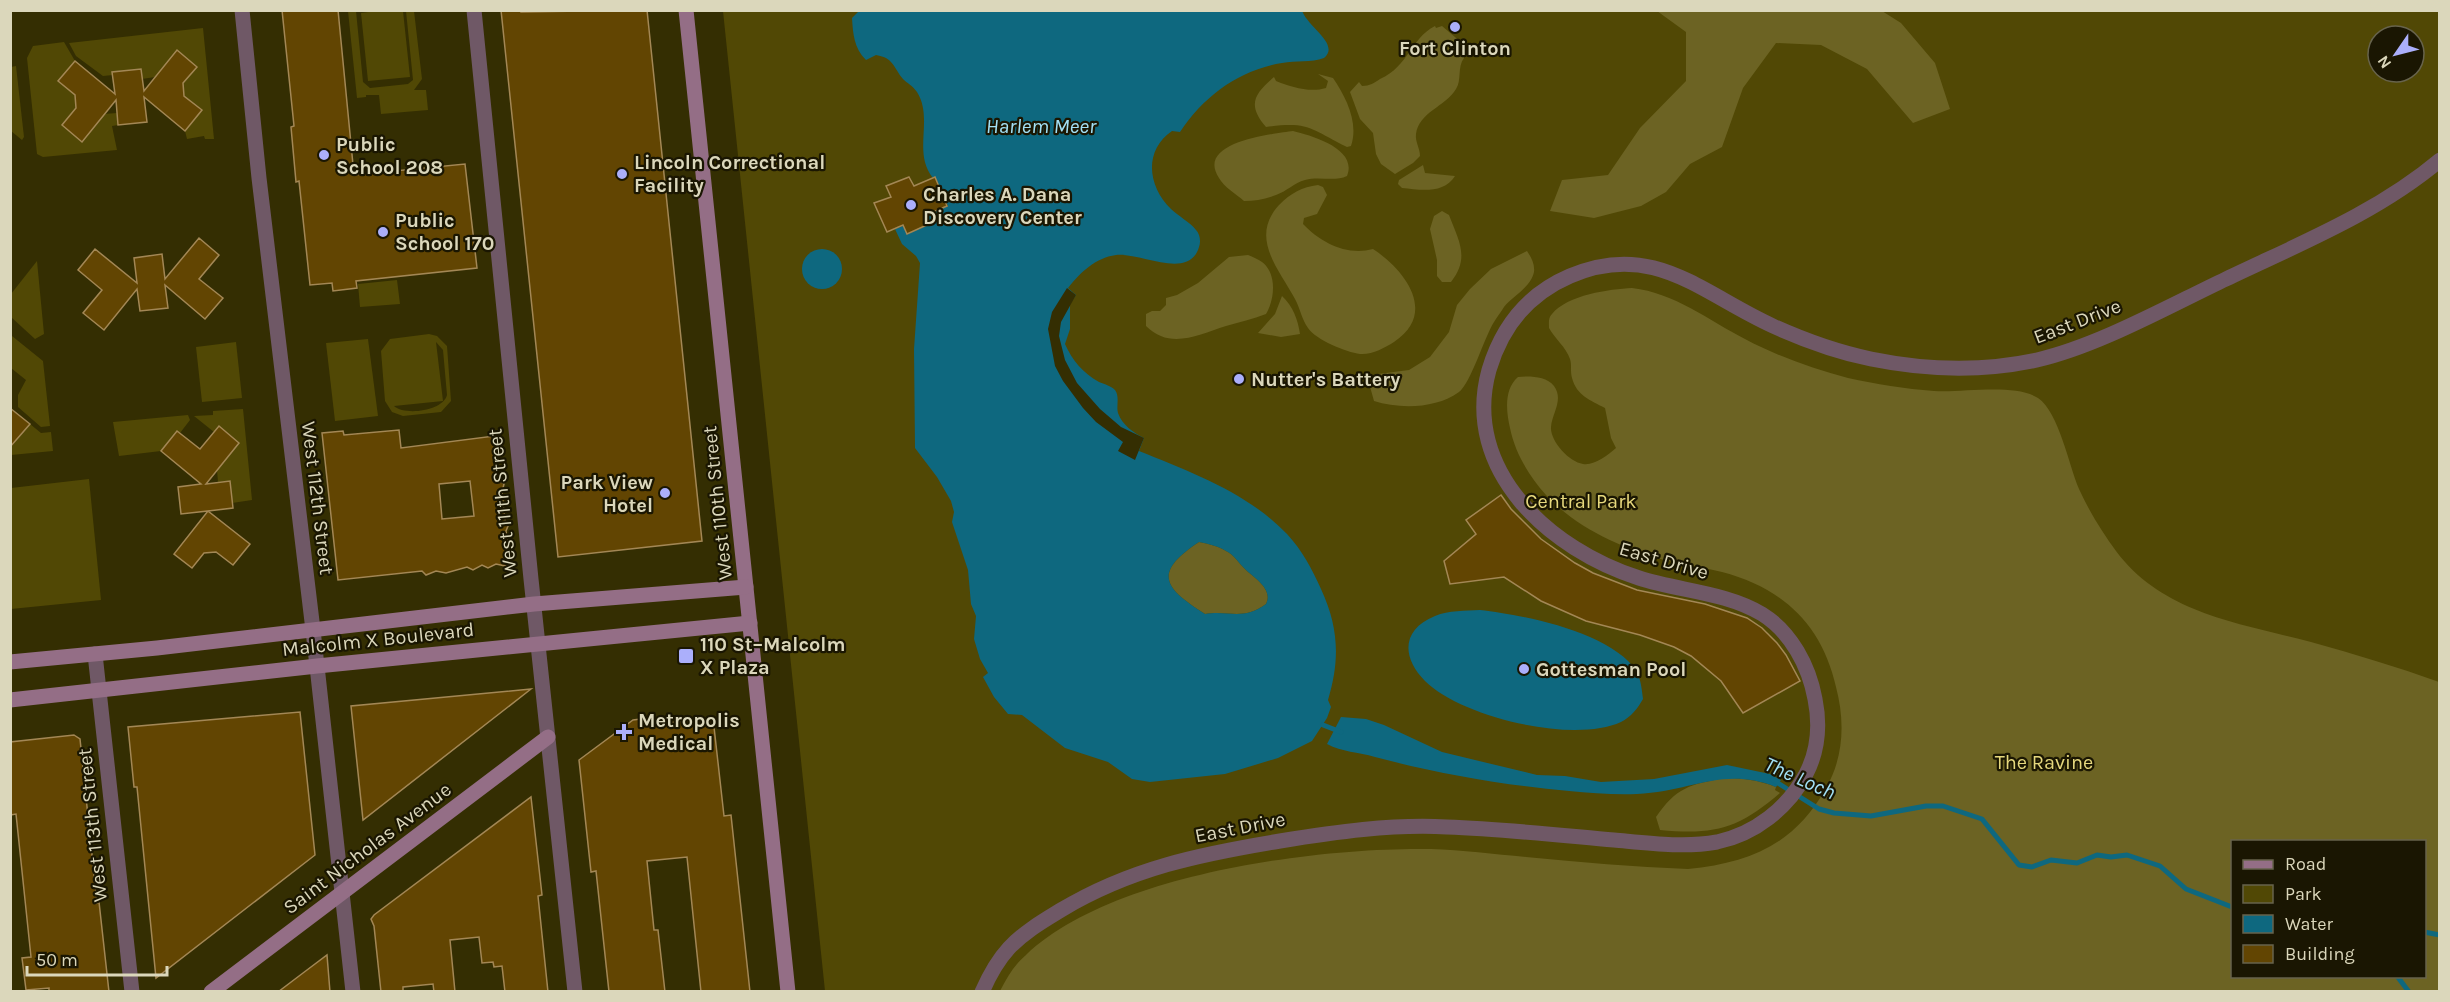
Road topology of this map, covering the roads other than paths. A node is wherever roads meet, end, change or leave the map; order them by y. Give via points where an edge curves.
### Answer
1 (242, 10) edge
2 (474, 10) edge
3 (686, 10) edge
4 (2439, 160) edge
5 (747, 587) junction
6 (534, 604) junction
7 (750, 623) junction
8 (313, 630) junction
9 (538, 644) junction
10 (95, 654) junction
11 (10, 662) edge
12 (317, 666) junction
13 (99, 691) junction
14 (10, 700) edge
15 (548, 738) junction
16 (343, 892) junction
17 (132, 992) edge
18 (211, 992) edge
19 (353, 992) edge
20 (575, 992) edge
21 (789, 992) edge
22 (982, 992) edge

1 - 8 street, West 112th Street via 258,178
2 - 6 street, West 111th Street
3 - 5 main road, West 110th Street
4 - 22 street, East Drive via 2388,199 2181,301 2052,356 2012,364 1961,369 1931,367 1840,351 1774,327 1671,272 1643,266 1605,266 1577,273 1542,291 1519,310 1496,351 1486,382 1484,416 1498,467 1518,500 1546,527 1598,562 1636,577 1732,601 1773,622 1798,653 1815,695 1817,738 1811,764 1790,799 1753,828 1710,843 1634,842 1418,826 1308,836 1206,854 1143,871 1065,907 1009,948
5 - 6 main road, Malcolm X Boulevard
5 - 7 main road, West 110th Street
6 - 8 main road, Malcolm X Boulevard
6 - 9 street, West 111th Street
7 - 9 main road, Malcolm X Boulevard
7 - 21 main road, West 110th Street
8 - 10 main road, Malcolm X Boulevard
8 - 12 street, West 112th Street
9 - 12 main road, Malcolm X Boulevard
9 - 15 street, West 111th Street
10 - 11 main road, Malcolm X Boulevard
10 - 13 street, West 113th Street
12 - 13 main road, Malcolm X Boulevard
12 - 16 street, West 112th Street
13 - 14 main road, Malcolm X Boulevard
13 - 17 street, West 113th Street
15 - 16 main road, Saint Nicholas Avenue
15 - 20 street, West 111th Street
16 - 18 main road, Saint Nicholas Avenue
16 - 19 street, West 112th Street

